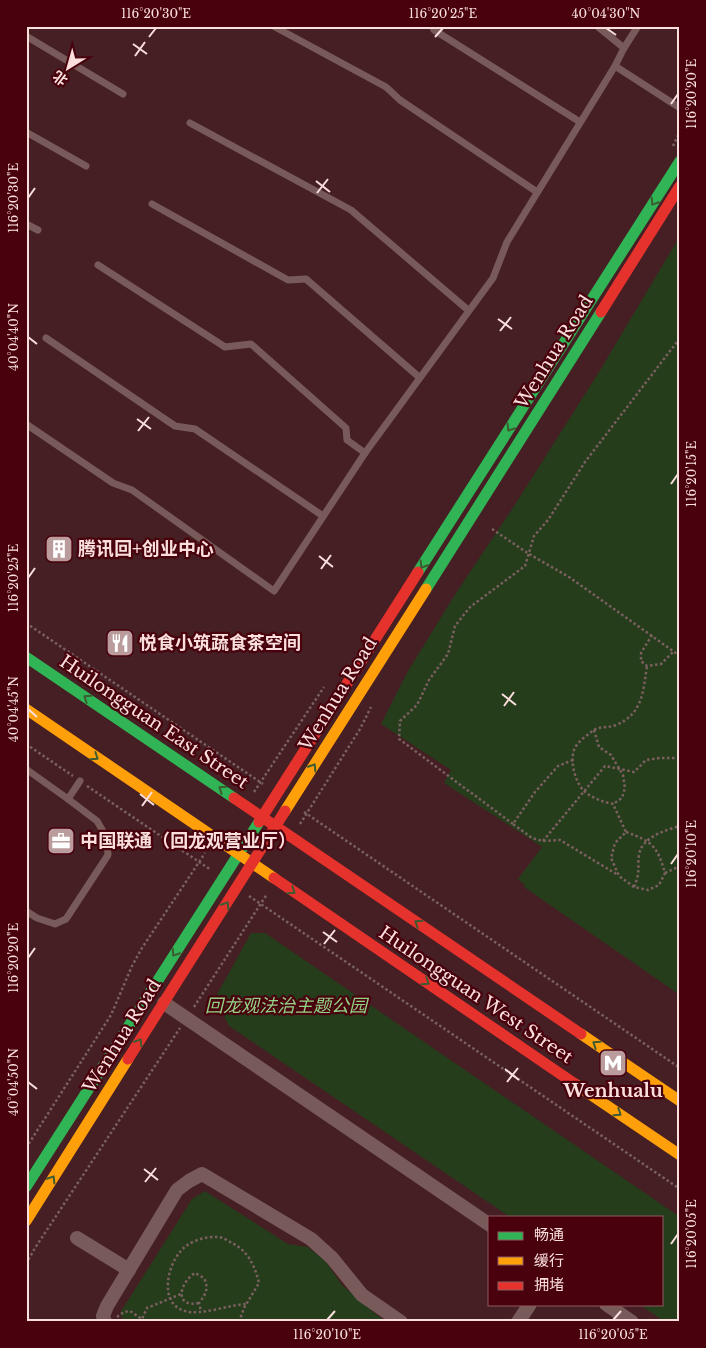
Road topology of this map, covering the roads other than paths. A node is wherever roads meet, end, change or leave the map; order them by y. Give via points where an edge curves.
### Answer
1 (432, 26) edge
2 (597, 26) edge
3 (638, 26) edge
4 (275, 27) edge
5 (26, 36) edge
6 (624, 48) junction
7 (615, 66) junction
8 (122, 94) dead end
9 (680, 108) edge
10 (580, 122) junction
11 (190, 123) dead end
12 (26, 132) edge
13 (680, 161) edge
14 (86, 166) dead end
15 (680, 186) edge
16 (537, 192) junction
17 (152, 204) dead end
18 (26, 224) edge
19 (38, 230) dead end
20 (98, 265) dead end
21 (468, 310) junction
22 (46, 338) dead end
23 (419, 376) junction
24 (26, 424) edge
25 (365, 453) junction
26 (323, 516) junction
27 (26, 657) edge
28 (26, 709) edge
29 (26, 769) edge
30 (80, 781) road end
31 (68, 798) junction
32 (262, 817) junction
33 (276, 826) junction
34 (238, 854) junction
35 (252, 863) junction
36 (26, 911) edge
37 (164, 1003) junction
38 (680, 1101) edge
39 (680, 1155) edge
40 (26, 1187) edge
41 (26, 1220) edge
42 (488, 1224) edge
43 (77, 1238) dead end
44 (129, 1270) junction
45 (529, 1306) edge
46 (609, 1306) edge
47 (110, 1320) edge
48 (401, 1322) edge
49 (518, 1322) edge
50 (632, 1322) edge

1 - 10 lane
2 - 6 lane
3 - 6 lane
4 - 16 lane via 386,87 400,100
5 - 8 lane
6 - 7 lane
7 - 9 lane
7 - 10 lane
10 - 16 lane
11 - 21 lane via 351,210
12 - 14 lane
13 -> 32 street, Wenhua Road
33 -> 15 street, Wenhua Road
16 - 21 lane via 506,242 493,278
17 - 23 lane via 288,280 306,279
18 - 19 lane
20 - 25 lane via 225,347 251,344 346,428 347,440
21 - 23 lane
22 - 26 lane via 175,426 194,429
23 - 25 lane
24 - 26 lane via 113,483 132,490 274,591
25 - 26 lane
32 -> 27 street, Huilongguan East Street
28 -> 34 street
29 - 31 lane
30 - 31 lane
31 - 36 lane via 97,821 107,838 108,855 66,919 55,924
32 - 33 street, Huilongguan West Street
32 - 34 street, Wenhua Road
33 - 35 street, Wenhua Road
38 -> 33 street, Huilongguan West Street
34 - 35 street
34 -> 40 street, Wenhua Road
37 -> 35 street, Wenhua Road
35 -> 39 street, Huilongguan West Street
41 -> 37 street, Wenhua Road
37 - 42 street
43 - 44 street
44 - 47 street via 103,1316
44 - 48 street via 177,1190 202,1174 311,1239 332,1258 362,1295
45 - 49 street
46 - 50 street

